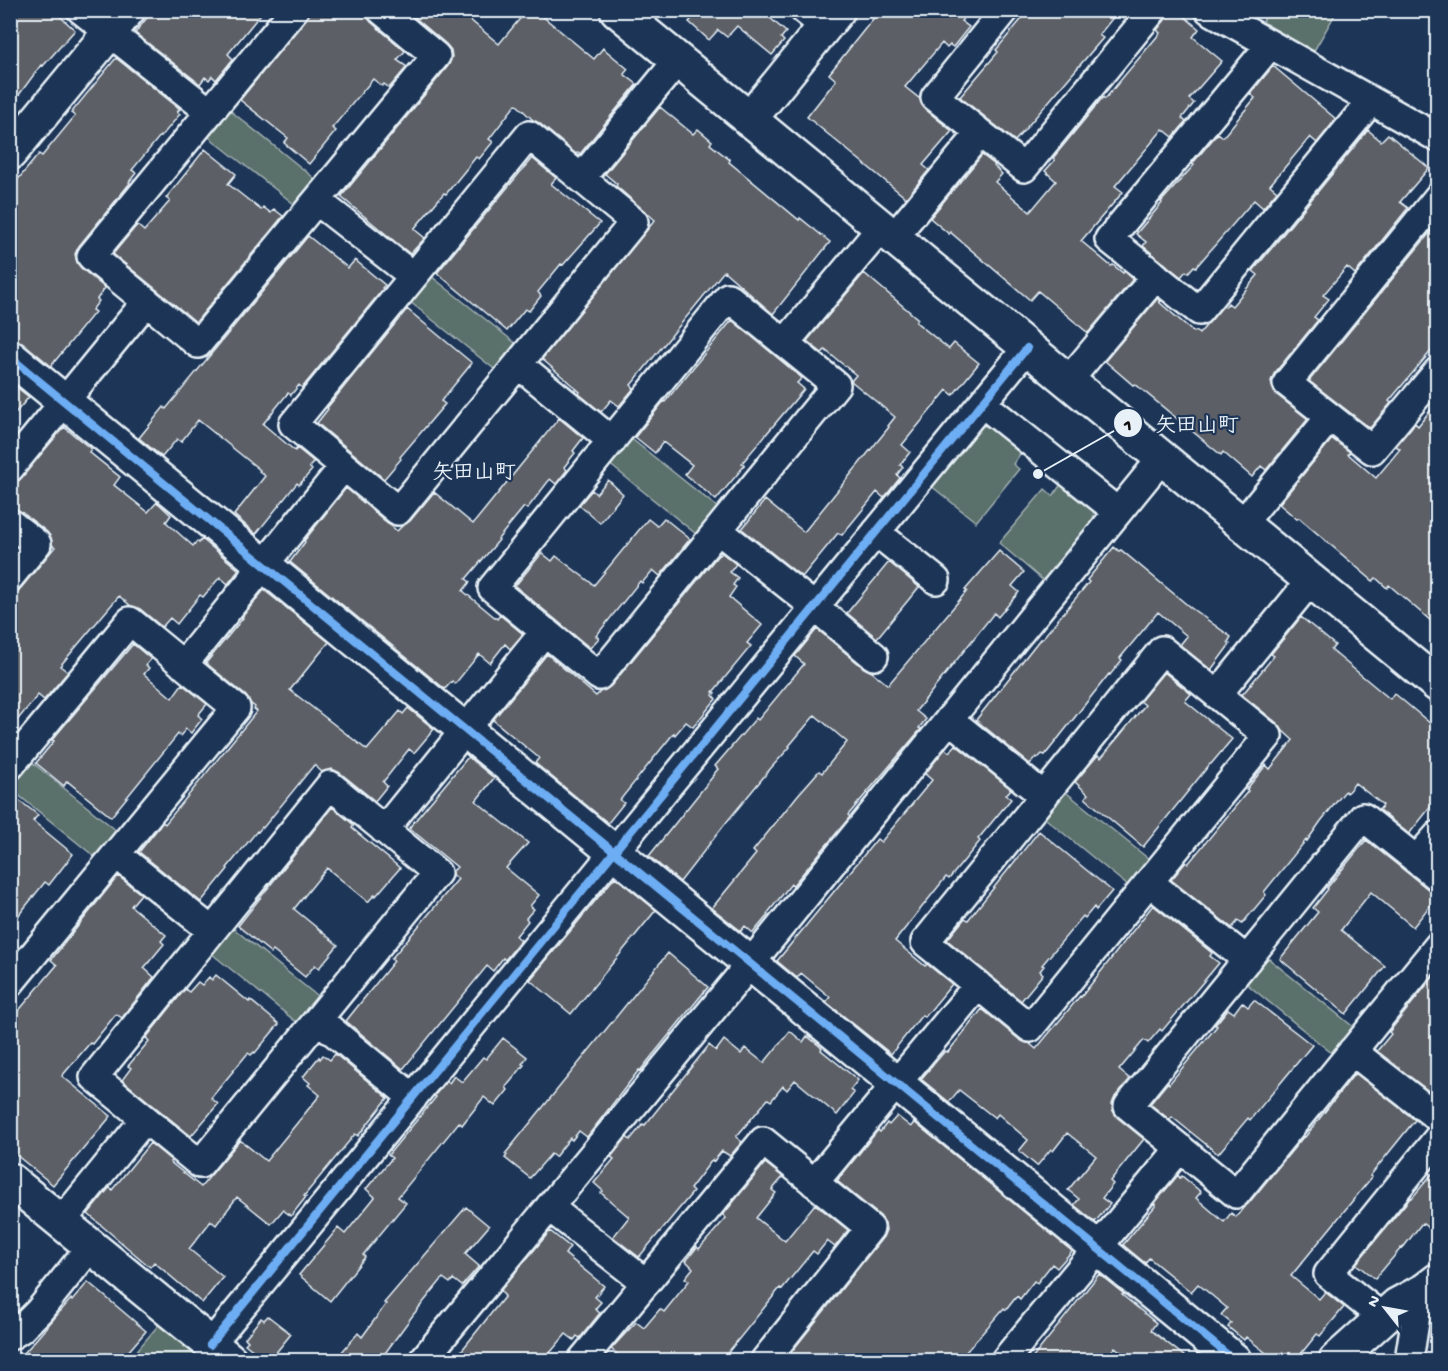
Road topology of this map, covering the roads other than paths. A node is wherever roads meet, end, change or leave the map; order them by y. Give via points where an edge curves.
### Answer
1 (294, 10) edge
2 (617, 10) edge
3 (1005, 10) edge
4 (1153, 10) edge
5 (1209, 10) edge
6 (381, 11) edge
7 (823, 16) edge
8 (102, 17) edge
9 (1252, 21) edge
10 (1270, 45) junction
11 (678, 60) junction
12 (1371, 101) junction
13 (210, 112) junction
14 (749, 120) junction
15 (980, 133) junction
16 (1437, 138) edge
17 (10, 153) edge
18 (581, 178) junction
19 (1437, 197) edge
20 (316, 201) junction
21 (887, 233) junction
22 (413, 276) junction
23 (1156, 276) junction
24 (146, 302) junction
25 (785, 343) junction
26 (1027, 348) junction
27 (10, 357) edge
28 (518, 364) junction
29 (1437, 371) edge
30 (1068, 381) junction
31 (65, 402) junction
32 (982, 403) junction
33 (1330, 417) junction
34 (612, 441) junction
35 (1162, 458) junction
36 (344, 466) junction
37 (10, 468) edge
38 (1118, 512) junction
39 (10, 523) edge
40 (1242, 524) junction
41 (718, 530) junction
42 (876, 532) junction
43 (265, 566) junction
44 (10, 577) edge
45 (936, 580) dead end
46 (1311, 580) junction
47 (815, 607) junction
48 (545, 631) junction
49 (874, 656) dead end
50 (183, 665) junction
51 (1437, 685) edge
52 (1217, 695) junction
53 (949, 719) junction
54 (465, 730) junction
55 (11, 764) edge
56 (1044, 796) junction
57 (384, 830) junction
58 (1437, 835) edge
59 (614, 852) junction
60 (116, 854) junction
61 (1416, 860) junction
62 (1437, 877) edge
63 (1149, 882) junction
64 (212, 931) junction
65 (1437, 946) edge
66 (1246, 960) junction
67 (750, 964) junction
68 (10, 983) edge
69 (978, 985) junction
70 (318, 1019) junction
71 (1352, 1051) junction
72 (896, 1083) junction
73 (413, 1098) junction
74 (1437, 1118) edge
75 (145, 1119) junction
76 (1437, 1138) edge
77 (1180, 1148) junction
78 (10, 1180) edge
79 (814, 1182) junction
80 (549, 1207) junction
81 (61, 1222) junction
82 (91, 1246) junction
83 (1097, 1248) junction
84 (646, 1283) junction
85 (1433, 1291) edge
86 (1375, 1325) junction
87 (10, 1336) edge
88 (220, 1353) edge
89 (1410, 1354) edge
90 (423, 1360) edge
91 (582, 1360) edge
92 (765, 1360) edge
93 (1006, 1360) edge
94 (1234, 1360) edge
95 (1336, 1360) edge

1 - 13 street
2 - 11 street
3 - 15 street via 935,97
4 - 15 street via 1024,168
5 - 9 street
6 - 20 street via 436,56
7 - 14 street
8 - 13 street
8 - 17 street
9 - 10 street
10 - 12 street
10 - 23 street via 1109,239
11 - 14 street
11 - 18 street
12 - 16 street
12 - 23 street via 1199,311
13 - 24 street via 91,256
14 - 21 street
15 - 21 street
18 - 22 street via 529,135
18 - 28 street via 634,222
19 - 33 street via 1287,383
20 - 22 street
20 - 24 street via 198,345
21 - 25 street
21 - 26 street
22 - 36 street via 293,424
23 - 30 street
24 - 31 street
25 - 34 street via 728,297
25 - 41 street via 836,385
26 - 30 street
26 - 32 street
27 - 31 street
28 - 34 street
28 - 36 street via 398,511
29 - 33 street via 1372,450
30 - 35 street
31 - 37 street
31 - 43 street
32 - 38 street
32 - 42 street
33 - 40 street
34 - 48 street via 492,588
35 - 38 street
35 - 40 street
36 - 43 street
38 - 53 street
39 - 44 street via 37,544
40 - 46 street
41 - 47 street
41 - 48 street via 599,676
42 - 45 street
42 - 47 street
43 - 50 street
43 - 54 street
46 - 51 street
46 - 52 street
47 - 49 street
47 - 59 street
48 - 54 street
50 - 55 street via 130,621
50 - 60 street via 236,708
52 - 56 street via 1162,650
52 - 63 street via 1268,736
53 - 56 street
53 - 67 street
54 - 57 street
54 - 59 street
56 - 69 street via 925,942
57 - 64 street via 330,785
57 - 70 street via 437,873
58 - 61 street
59 - 67 street
59 - 73 street
60 - 64 street
60 - 68 street
61 - 62 street
61 - 66 street via 1363,817
63 - 66 street
63 - 69 street via 1030,1028
64 - 75 street via 94,1077
65 - 71 street
66 - 77 street via 1128,1106
67 - 72 street
67 - 80 street
69 - 72 street
70 - 73 street
70 - 75 street via 201,1164
71 - 74 street
71 - 77 street via 1236,1194
72 - 79 street
72 - 83 street
73 - 88 street
75 - 81 street
76 - 86 street via 1328,1274
77 - 83 street
78 - 81 street
79 - 84 street via 763,1141
79 - 92 street via 870,1228
80 - 84 street
80 - 90 street
81 - 82 street
82 - 87 street via 39,1311
82 - 88 street
83 - 93 street
83 - 94 street
84 - 91 street
85 - 86 street via 1397,1305
85 - 89 street via 1417,1310
86 - 89 street via 1380,1334 1395,1339
86 - 95 street

